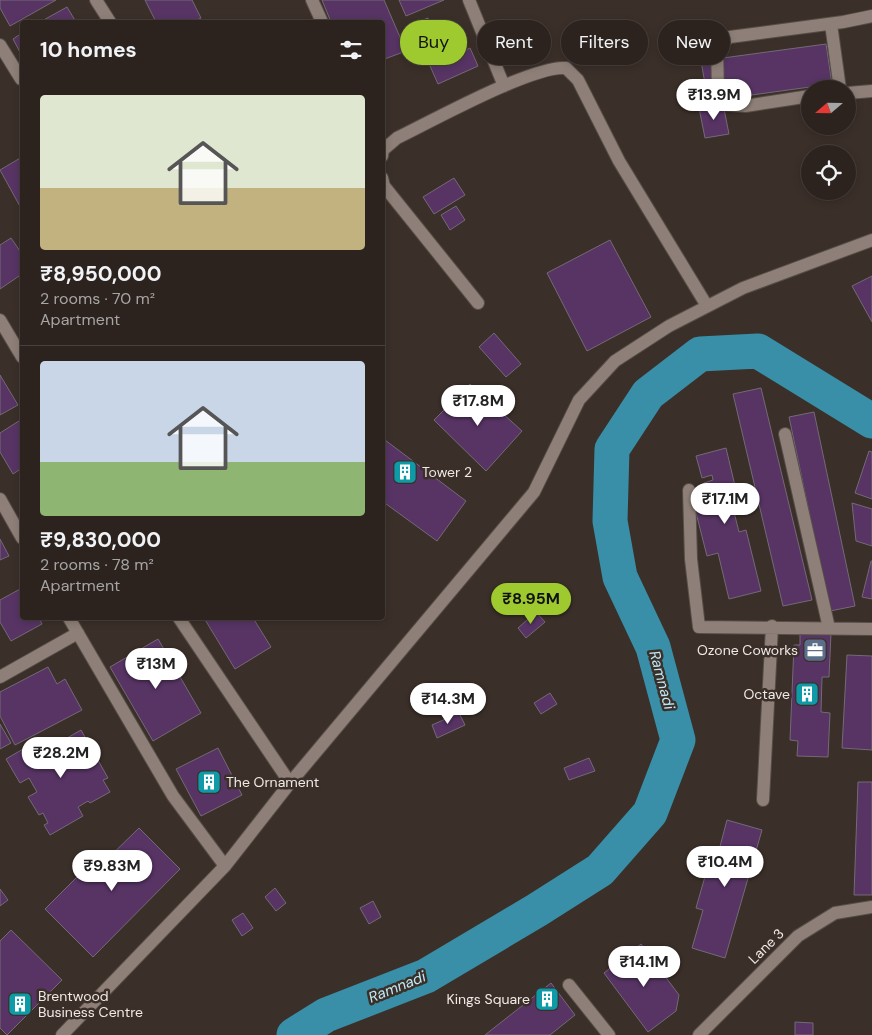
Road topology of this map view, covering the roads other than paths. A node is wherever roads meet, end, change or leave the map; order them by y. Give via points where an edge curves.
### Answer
1 (96, 0) edge
2 (312, 0) edge
3 (469, 0) edge
4 (872, 16) edge
5 (109, 20) edge
6 (321, 20) edge
7 (832, 24) junction
8 (0, 45) edge
9 (20, 77) edge
10 (839, 80) edge
11 (504, 86) junction
12 (872, 91) edge
13 (856, 92) edge
14 (801, 97) edge
15 (385, 148) edge
16 (385, 187) edge
17 (872, 240) edge
18 (478, 303) dead end
19 (707, 306) junction
20 (0, 320) edge
21 (20, 354) edge
22 (785, 434) dead end
23 (689, 490) dead end
24 (0, 499) edge
25 (20, 534) edge
26 (70, 620) edge
27 (180, 620) edge
28 (778, 626) junction
29 (829, 628) junction
30 (872, 629) edge
31 (78, 633) junction
32 (0, 677) edge
33 (290, 783) junction
34 (763, 800) dead end
35 (226, 866) junction
36 (872, 907) edge
37 (569, 985) dead end
38 (62, 1035) edge
39 (608, 1035) edge
40 (699, 1035) edge

1 - 5 street
2 - 6 street
3 - 11 street
4 - 7 street
7 - 10 street
7 - 14 street via 730,37 717,46 718,92 728,105 745,106
8 - 9 street
11 - 15 street via 397,138
11 - 19 street via 552,68 566,68 573,74 619,161
12 - 13 street
16 - 18 street
17 - 19 street via 743,288
19 - 33 street via 668,326 615,361 579,400 534,492
20 - 21 street
22 - 29 street
23 - 28 street via 691,559 699,627
24 - 25 street
26 - 31 street
27 - 33 street
28 - 29 street
28 - 34 street
29 - 30 street
31 - 32 street
31 - 35 street via 173,796
33 - 35 street
35 - 38 street
36 - 40 street, Lane 3 via 835,913 798,936
37 - 39 street

